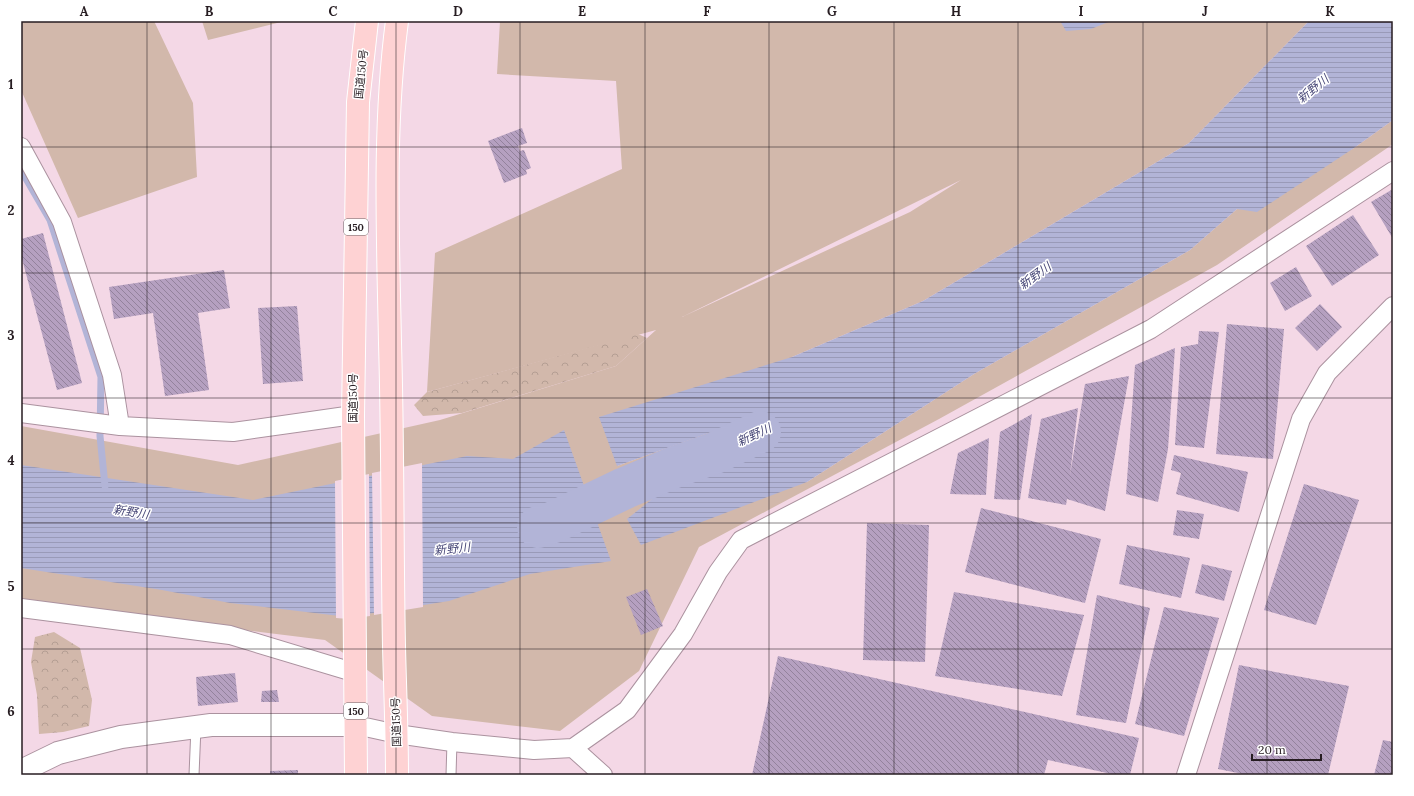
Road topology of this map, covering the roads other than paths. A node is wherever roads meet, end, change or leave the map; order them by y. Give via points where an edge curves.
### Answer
1 (367, 21) edge
2 (397, 21) edge
3 (21, 147) edge
4 (1393, 171) edge
5 (1393, 306) edge
6 (21, 413) edge
7 (353, 424) junction
8 (120, 426) junction
9 (21, 608) edge
10 (356, 673) junction
11 (356, 725) junction
12 (196, 726) junction
13 (397, 734) junction
14 (452, 742) junction
15 (573, 748) junction
16 (21, 771) edge
17 (194, 775) edge
18 (356, 775) edge
19 (397, 775) edge
20 (451, 775) edge
21 (603, 775) edge
22 (1186, 775) edge

1 - 7 highway, 国道150号 / 150 via 358,102
2 - 13 highway, 国道150号 via 389,101 387,185
3 - 8 street via 62,222 112,375
4 - 15 street via 1151,329 741,540 718,572 683,634 627,710
5 - 22 street via 1327,373 1301,419
6 - 8 street
7 - 8 street via 233,432
7 - 10 highway, 国道150号 / 150
9 - 10 street via 230,635
10 - 11 highway, 国道150号 / 150
11 - 12 street
11 - 13 street
11 - 18 highway, 国道150号 / 150
12 - 16 street via 121,737 58,753
12 - 17 lane
13 - 14 street
13 - 19 highway, 国道150号
14 - 15 street via 534,750
14 - 20 lane
15 - 21 street

